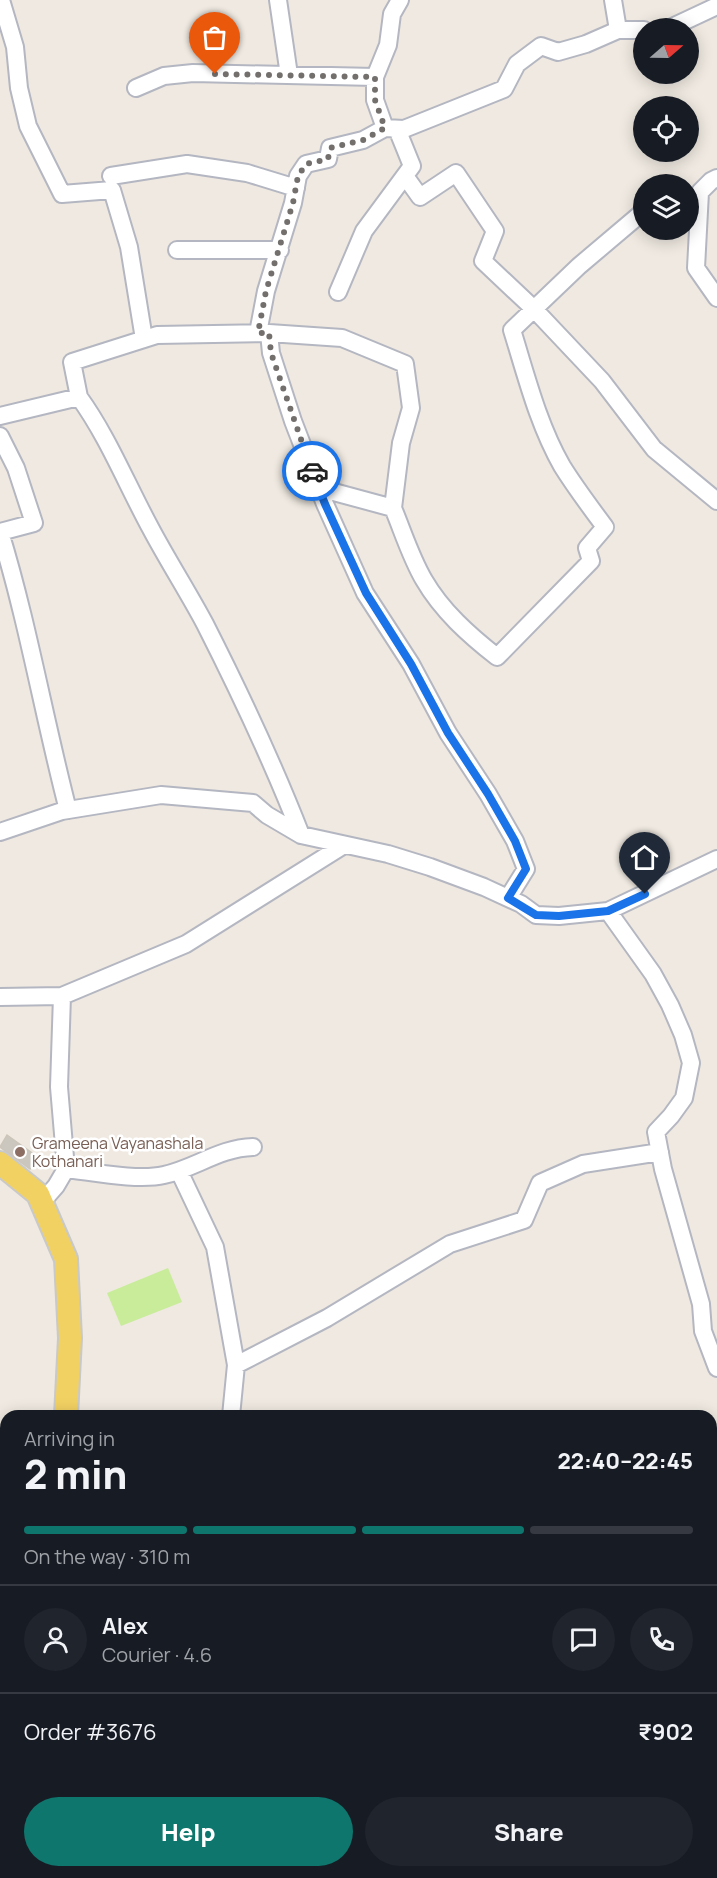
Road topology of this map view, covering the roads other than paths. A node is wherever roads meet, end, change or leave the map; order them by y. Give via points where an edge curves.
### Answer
1 (1, 0) edge
2 (278, 0) edge
3 (400, 0) edge
4 (613, 0) edge
5 (717, 8) edge
6 (694, 18) edge
7 (618, 30) junction
8 (633, 30) edge
9 (289, 75) junction
10 (375, 77) junction
11 (136, 88) dead end
12 (391, 128) junction
13 (111, 176) dead end
14 (405, 176) junction
15 (717, 178) edge
16 (296, 188) junction
17 (699, 190) edge
18 (633, 220) edge
19 (695, 240) edge
20 (177, 250) dead end
21 (280, 250) junction
22 (338, 292) dead end
23 (717, 298) edge
24 (534, 309) junction
25 (264, 333) junction
26 (144, 339) junction
27 (79, 397) junction
28 (0, 416) edge
29 (0, 436) edge
30 (318, 488) junction
31 (717, 501) edge
32 (393, 508) junction
33 (68, 810) junction
34 (0, 832) edge
35 (301, 836) junction
36 (344, 845) junction
37 (717, 859) edge
38 (508, 898) junction
39 (608, 911) junction
40 (62, 996) junction
41 (0, 997) edge
42 (253, 1148) dead end
43 (660, 1152) junction
44 (0, 1163) edge
45 (66, 1169) junction
46 (179, 1171) junction
47 (42, 1202) junction
48 (236, 1365) junction
49 (717, 1368) edge
50 (66, 1410) edge
51 (232, 1410) edge

1 - 26 street via 15,48 28,126 62,194 112,190 129,247
2 - 9 street
3 - 10 street via 392,14 388,45
4 - 7 street
5 - 6 street
7 - 8 street
7 - 12 street via 558,52 541,46 517,64 504,89 404,129
9 - 10 street
9 - 11 street via 164,76
10 - 12 street via 375,100
12 - 14 street via 412,166
12 - 16 street via 330,148 328,159 306,164
13 - 16 street via 187,164 247,173
14 - 22 street via 364,231
14 - 24 street via 420,197 456,173 495,231 483,261
15 - 17 street
16 - 21 street
18 - 24 street
19 - 23 street via 696,268
20 - 21 street
21 - 25 street via 266,291
24 - 31 street via 602,381 654,449
24 - 32 street via 512,330 545,432 562,466 605,527 587,548 591,561 497,657 437,601 423,579
25 - 26 street via 157,334
25 - 30 street
25 - 32 street via 342,338 405,364 411,408 400,443
26 - 27 street via 72,362
27 - 28 street
27 - 35 street via 93,416 204,622 252,720
29 - 33 street via 16,468 34,523 0,532
30 - 32 street
30 - 38 street via 366,593 515,841 526,869
33 - 34 street
33 - 35 street via 161,795 253,803
35 - 36 street
36 - 38 street via 430,867
36 - 40 street via 186,944
37 - 39 street
38 - 39 street via 536,915
39 - 43 street via 670,1005 691,1063 684,1098 656,1132
40 - 41 street
40 - 45 street via 59,1087
42 - 46 street via 207,1157
43 - 48 street via 582,1164 540,1184 524,1220 450,1244 327,1318
43 - 49 street via 701,1304 703,1331
44 - 47 main road via 38,1194
45 - 46 street via 144,1177
45 - 47 street
46 - 48 street via 215,1247
47 - 50 main road via 66,1259 70,1338
48 - 51 street

